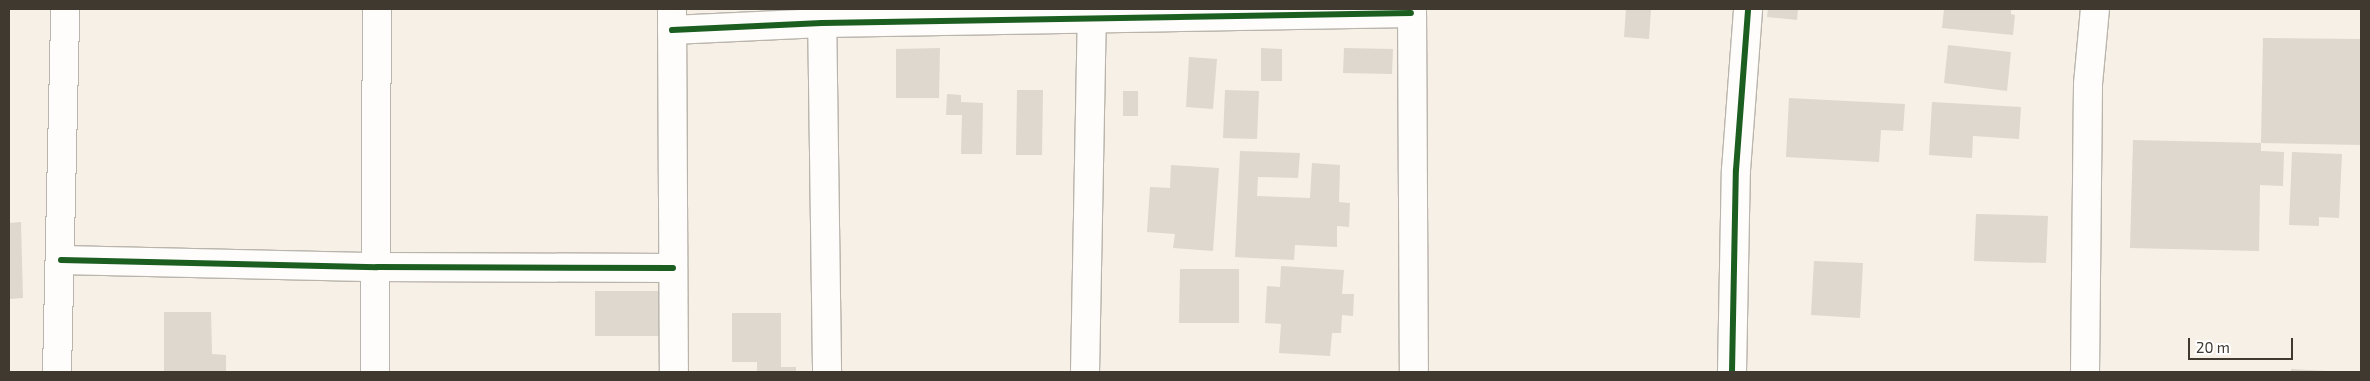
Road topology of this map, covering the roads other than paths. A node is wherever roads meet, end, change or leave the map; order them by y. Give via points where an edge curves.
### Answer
1 (64, 9) edge
2 (377, 9) edge
3 (1748, 9) edge
4 (2095, 9) edge
5 (1412, 11) edge
6 (822, 16) edge
7 (672, 19) edge
8 (1092, 20) junction
9 (61, 260) junction
10 (377, 267) junction
11 (673, 268) junction
12 (57, 372) edge
13 (375, 372) edge
14 (674, 372) edge
15 (826, 372) edge
16 (1084, 372) edge
17 (1414, 372) edge
18 (1732, 372) edge
19 (2085, 372) edge

1 - 9 street
2 - 10 street
3 - 18 street via 1736,170
4 - 19 street via 2088,84
5 - 8 street
5 - 17 street
6 - 7 street
6 - 8 street
6 - 15 street
7 - 11 street
8 - 16 street
9 - 10 street
9 - 12 street
10 - 11 street
10 - 13 street
11 - 14 street

